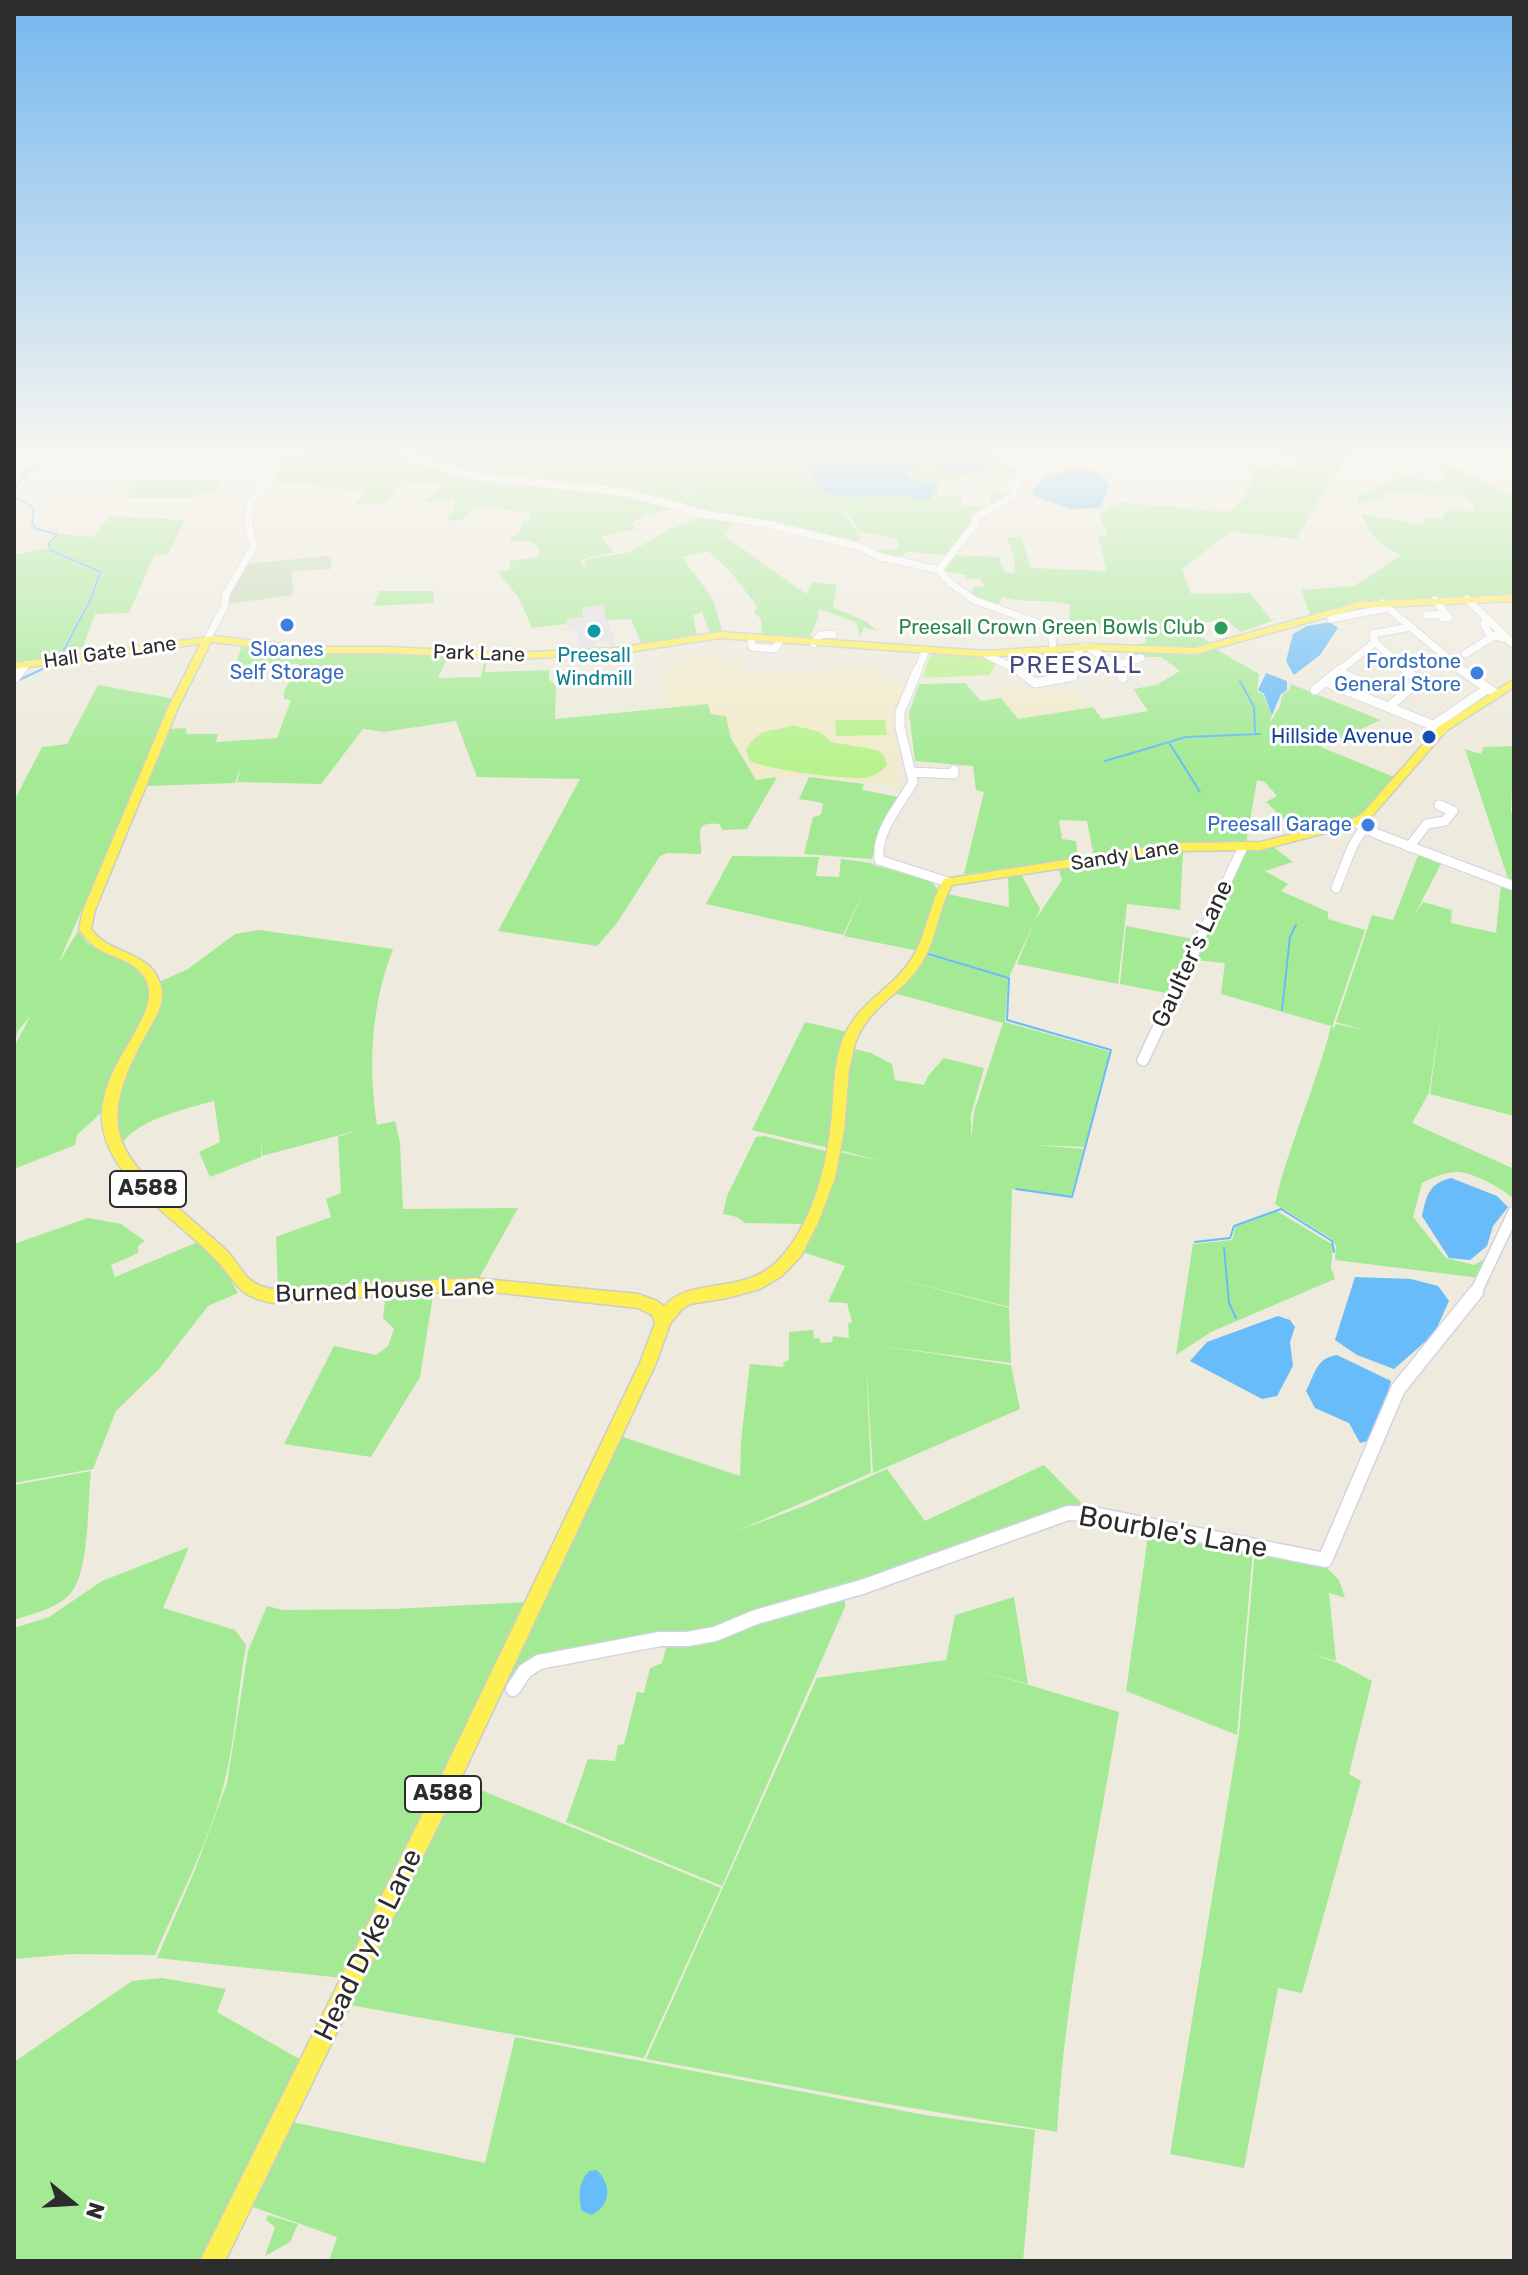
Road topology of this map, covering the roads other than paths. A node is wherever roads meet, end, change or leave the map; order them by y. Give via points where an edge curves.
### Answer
1 (248, 556) edge
2 (879, 556) edge
3 (950, 556) edge
4 (939, 570) junction
5 (1514, 598) edge
6 (1467, 599) junction
7 (1435, 600) junction
8 (1385, 605) junction
9 (1426, 615) dead end
10 (1331, 619) dead end
11 (1486, 619) junction
12 (1409, 627) junction
13 (827, 633) dead end
14 (1492, 637) junction
15 (1503, 638) junction
16 (206, 642) junction
17 (1375, 642) junction
18 (814, 644) junction
19 (1514, 645) edge
20 (1086, 647) junction
21 (1060, 649) junction
22 (926, 650) junction
23 (985, 654) junction
24 (1465, 654) dead end
25 (1141, 658) dead end
26 (26, 665) junction
27 (1115, 665) junction
28 (14, 666) edge
29 (1337, 672) junction
30 (1123, 678) dead end
31 (14, 679) edge
32 (1326, 682) junction
33 (1315, 690) dead end
34 (1498, 691) edge
35 (1349, 692) junction
36 (1389, 707) junction
37 (1438, 727) junction
38 (954, 770) dead end
39 (911, 772) junction
40 (1439, 805) dead end
41 (1360, 825) junction
42 (1243, 847) junction
43 (1409, 847) junction
44 (948, 882) junction
45 (1514, 886) edge
46 (1336, 888) dead end
47 (1143, 1060) dead end
48 (1514, 1212) edge
49 (689, 1295) junction
50 (638, 1301) junction
51 (662, 1322) junction
52 (513, 1689) dead end
53 (212, 2261) edge

1 - 16 street
2 - 4 street
3 - 4 street
4 - 21 street via 967,597 1046,626
5 - 6 main road, Park Lane
6 - 7 main road, Park Lane
6 - 11 street
7 - 8 main road, Park Lane
7 - 9 street via 1444,616
8 - 10 street, Park Lane
8 - 12 street
8 - 20 main road, Park Lane via 1327,613 1200,650
11 - 14 street
11 - 15 street via 1500,628
12 - 17 street via 1373,634
12 - 34 street
13 - 18 street
14 - 15 street
14 - 24 street
15 - 19 street
16 - 18 main road, Park Lane via 512,656 616,651 720,635
16 - 26 main road, Hall Gate Lane
16 - 50 main road, Burned House Lane / A588 via 173,708 85,929 94,942 146,968 154,981 152,1014 109,1105 109,1120 131,1174 223,1258 241,1285 260,1294 474,1284
17 - 29 street
17 - 36 street via 1418,681
18 - 22 main road, Park Lane
20 - 21 main road, Park Lane
20 - 23 street via 1072,659 1071,678 1042,684
20 - 27 street
21 - 23 main road, Park Lane
22 - 23 main road, Park Lane
22 - 39 street via 900,712
25 - 27 street
26 - 28 main road, Hall Gate Lane
26 - 31 street
27 - 30 street
29 - 32 street
29 - 35 street via 1359,681
32 - 33 street
32 - 35 street
34 - 37 main road
35 - 36 street
36 - 37 street
37 - 41 main road
38 - 39 street
39 - 44 street via 913,782 887,827 879,860
40 - 43 street via 1453,811 1445,821 1427,824
41 - 42 main road, Sandy Lane
41 - 43 street
41 - 46 street
42 - 44 main road, Sandy Lane via 1176,847
42 - 47 street, Gaulter's Lane
43 - 45 street
44 - 49 main road via 922,953 869,1006 849,1040 826,1184 804,1238 783,1268 756,1287
48 - 52 street, Bourble's Lane via 1488,1275 1398,1389 1325,1560 1068,1513 715,1634 539,1662
49 - 50 main road
49 - 51 main road
50 - 51 main road via 662,1313
51 - 53 main road, Head Dyke Lane / A588 via 538,1599

